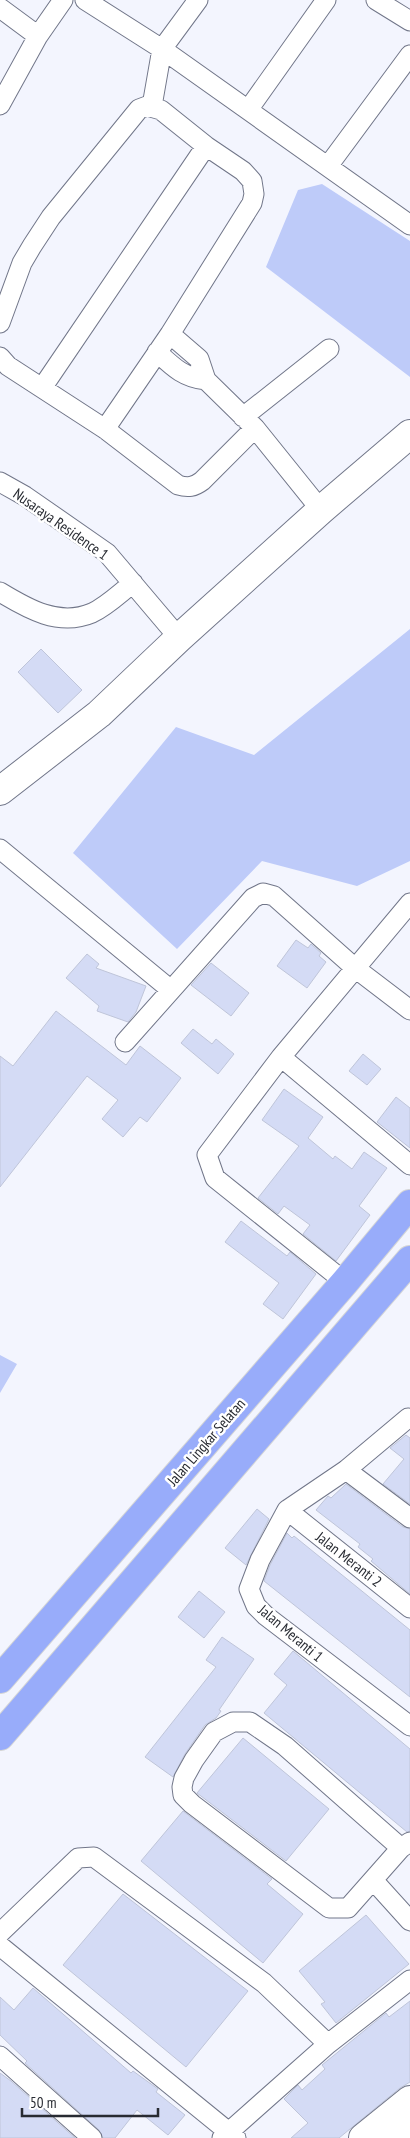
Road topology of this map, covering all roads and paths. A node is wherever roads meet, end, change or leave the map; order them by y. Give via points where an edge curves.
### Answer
1 (63, 0) edge
2 (85, 0) edge
3 (198, 0) edge
4 (326, 0) edge
5 (376, 0) edge
6 (0, 8) edge
7 (410, 21) edge
8 (38, 36) junction
9 (162, 49) junction
10 (410, 55) edge
11 (0, 105) edge
12 (152, 106) junction
13 (248, 110) junction
14 (206, 146) junction
15 (328, 166) junction
16 (408, 220) edge
17 (0, 323) edge
18 (170, 334) junction
19 (329, 349) dead end
20 (157, 352) junction
21 (0, 357) edge
22 (206, 380) junction
23 (42, 388) junction
24 (249, 423) junction
25 (105, 429) junction
26 (410, 434) edge
27 (0, 482) edge
28 (321, 510) junction
29 (133, 583) junction
30 (0, 592) edge
31 (179, 638) junction
32 (0, 791) edge
33 (0, 849) edge
34 (410, 903) edge
35 (355, 968) junction
36 (171, 990) junction
37 (410, 1010) edge
38 (125, 1042) dead end
39 (281, 1058) junction
40 (410, 1164) edge
41 (410, 1204) edge
42 (410, 1260) edge
43 (345, 1282) junction
44 (409, 1418) edge
45 (346, 1470) junction
46 (287, 1510) junction
47 (410, 1518) edge
48 (410, 1608) edge
49 (0, 1679) edge
50 (410, 1726) edge
51 (0, 1735) edge
52 (405, 1845) edge
53 (372, 1880) junction
54 (410, 1922) edge
55 (0, 1933) edge
56 (0, 1946) edge
57 (410, 1980) edge
58 (328, 2044) junction
59 (0, 2056) edge
60 (410, 2100) edge
61 (410, 2128) edge
62 (229, 2136) edge
63 (92, 2138) edge
64 (363, 2138) edge
65 (398, 2138) edge

1 - 8 street
2 - 9 street
3 - 9 street
4 - 13 street
5 - 7 street
6 - 8 street
8 - 11 street
9 - 12 street
9 - 13 street
10 - 15 street
12 - 14 street
12 - 17 street via 139,109 51,217 22,262
13 - 15 street
14 - 18 street via 249,176 254,194
14 - 23 street
15 - 16 street
18 - 20 street
18 - 22 street via 199,360
19 - 24 street
20 - 22 street via 183,375
20 - 25 street
21 - 23 street
22 - 24 street
23 - 25 street
24 - 25 street via 202,481 192,487 178,484
24 - 28 street
26 - 28 street
27 - 29 street, Nusaraya Residence 1 via 107,554
28 - 31 street
29 - 30 street via 93,612 74,618 44,615
29 - 31 street, Nusaraya Residence 1
31 - 32 street via 99,714
33 - 36 street
34 - 35 street
35 - 36 street via 274,896 263,894 252,898
35 - 37 street
35 - 39 street
36 - 38 street
39 - 40 street
39 - 43 street via 207,1155 214,1178
41 - 43 highway, Jalan Lingkar Selatan
42 - 51 highway
43 - 49 highway, Jalan Lingkar Selatan
44 - 45 street, Jalan Meranti 1
45 - 46 street, Jalan Meranti 1
45 - 47 street
46 - 48 street, Jalan Meranti 2
46 - 50 street, Jalan Meranti 1 via 249,1589 256,1606
52 - 53 street
52 - 53 street via 285,1746 250,1722 233,1722 214,1732 184,1778 183,1796 329,1908 348,1908
53 - 54 street
55 - 58 street via 78,1858 94,1858 264,1984
56 - 62 street
57 - 58 street
58 - 62 street
59 - 63 street
60 - 64 street
61 - 65 street

